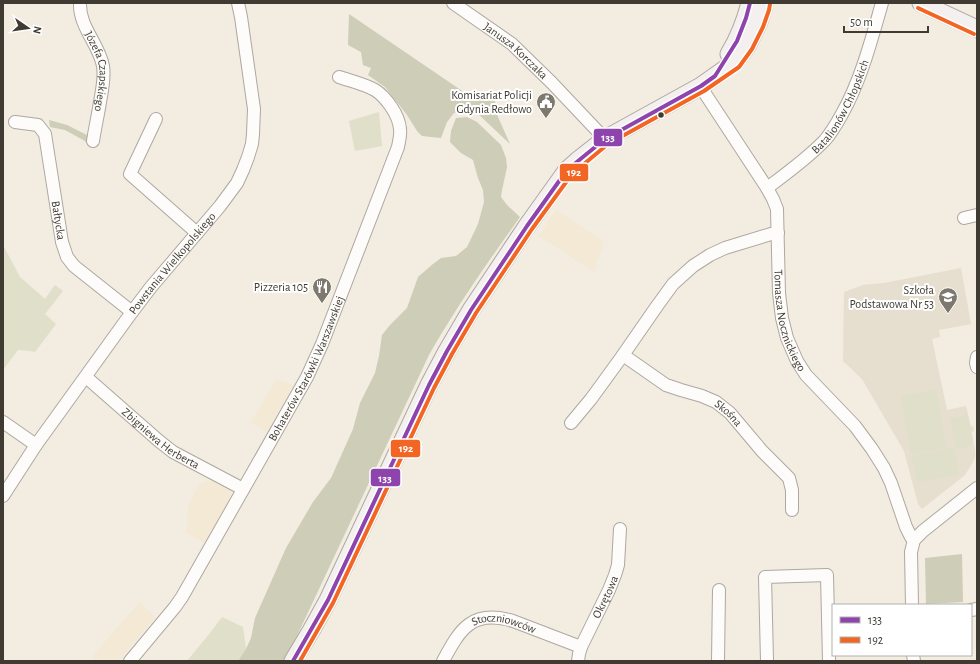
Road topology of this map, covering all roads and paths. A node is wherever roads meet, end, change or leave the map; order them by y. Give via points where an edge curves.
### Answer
1 (80, 3) edge
2 (238, 3) edge
3 (453, 3) edge
4 (750, 3) edge
5 (764, 3) edge
6 (882, 3) edge
7 (921, 3) edge
8 (977, 29) edge
9 (340, 77) dead end
10 (708, 81) junction
11 (156, 119) dead end
12 (15, 122) dead end
13 (605, 139) junction
14 (93, 142) dead end
15 (767, 188) junction
16 (977, 215) edge
17 (964, 218) dead end
18 (197, 233) junction
19 (778, 233) junction
20 (132, 312) junction
21 (623, 355) junction
22 (977, 357) edge
23 (977, 367) edge
24 (86, 377) junction
25 (3, 422) edge
26 (571, 424) dead end
27 (36, 445) junction
28 (977, 488) edge
29 (243, 489) junction
30 (3, 496) edge
31 (792, 510) dead end
32 (620, 529) dead end
33 (914, 540) junction
34 (719, 590) dead end
35 (912, 604) edge
36 (582, 647) junction
37 (130, 661) edge
38 (293, 661) edge
39 (443, 661) edge
40 (578, 661) edge
41 (718, 661) edge
42 (767, 661) edge
43 (829, 661) edge

1 - 14 street, Józefa Czapskiego via 85,27 101,58 104,75
2 - 18 street, Powstania Wielkopolskiego via 254,109 252,144 237,183
3 - 13 street, Janusza Korczaka via 512,44
4 - 10 street via 737,41
5 - 10 street via 758,24 747,46 735,62
6 - 15 street, Batalionów Chłopskich via 855,87 834,128 810,154
7 - 8 street
9 - 29 street, Bohaterów Starówki Warszawskiej via 382,95 397,118 401,130 400,138 313,366
10 - 13 street
10 - 15 street, Tomasza Nocznickiego via 706,95
11 - 18 street via 130,174
12 - 20 street, Bałtycka via 38,125 45,134 62,242 67,257 74,266
13 - 38 street via 567,170 471,310 429,385 328,600
15 - 19 street, Tomasza Nocznickiego via 777,209
16 - 17 street
18 - 20 street, Powstania Wielkopolskiego
19 - 21 street via 725,248 693,266 673,284
19 - 33 street, Tomasza Nocznickiego via 780,306 787,338 797,361 806,375 855,426 872,448 884,468 906,527
20 - 24 street, Powstania Wielkopolskiego
21 - 26 street
21 - 31 street, Skośna via 666,385 716,402 730,413 789,478
22 - 23 street
24 - 27 street, Powstania Wielkopolskiego
24 - 29 street, Zbigniewa Herberta via 173,452
25 - 27 street
27 - 30 street, Powstania Wielkopolskiego
28 - 33 street
29 - 37 street, Bohaterów Starówki Warszawskiej via 182,597
32 - 36 street, Okrętowa via 615,575
33 - 35 street via 910,552
34 - 41 street
36 - 39 street, Stoczniowców via 513,621 486,617 466,627 459,634
36 - 40 street, Okrętowa
42 - 43 street via 765,577 827,575

